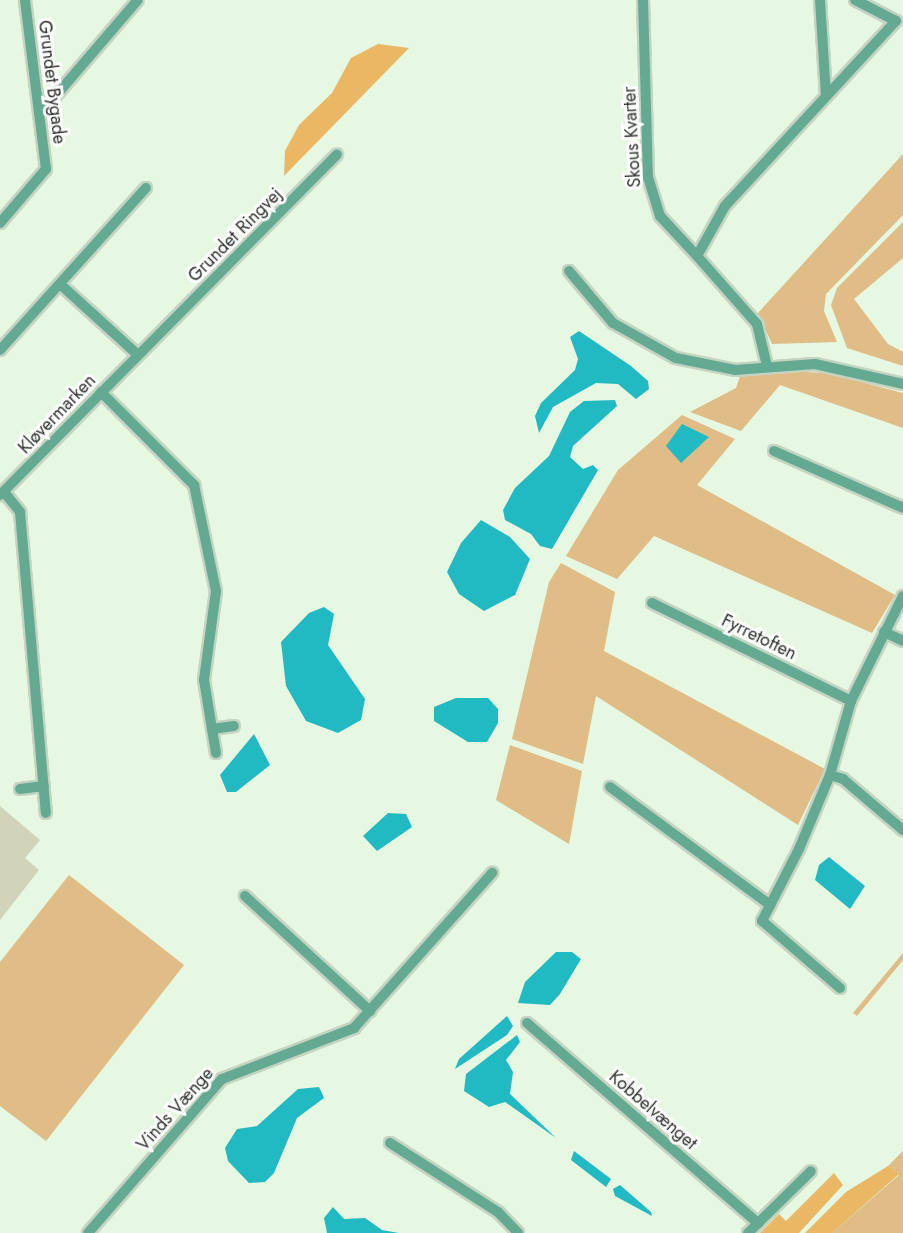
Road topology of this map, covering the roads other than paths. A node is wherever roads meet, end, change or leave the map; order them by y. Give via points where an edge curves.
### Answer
1 (25, 0) edge
2 (138, 0) edge
3 (643, 0) edge
4 (820, 0) edge
5 (855, 0) edge
6 (826, 96) junction
7 (39, 107) junction
8 (337, 155) dead end
9 (146, 188) dead end
10 (0, 223) edge
11 (697, 255) junction
12 (569, 271) dead end
13 (60, 284) junction
14 (155, 337) joint
15 (0, 350) edge
16 (137, 354) junction
17 (767, 366) junction
18 (903, 384) edge
19 (101, 392) junction
20 (774, 451) dead end
21 (2, 494) edge
22 (903, 508) edge
23 (903, 596) edge
24 (652, 603) dead end
25 (884, 632) junction
26 (903, 641) edge
27 (851, 700) junction
28 (234, 726) dead end
29 (212, 729) junction
30 (216, 753) dead end
31 (830, 775) junction
32 (44, 786) junction
33 (610, 787) dead end
34 (20, 789) dead end
35 (46, 813) dead end
36 (903, 830) edge
37 (492, 873) dead end
38 (245, 896) dead end
39 (770, 905) junction
40 (840, 988) dead end
41 (370, 1011) junction
42 (527, 1023) dead end
43 (390, 1143) dead end
44 (811, 1171) dead end
45 (758, 1222) junction
46 (92, 1232) edge
47 (518, 1233) edge
48 (748, 1233) edge

1 - 7 street, Grundet Bygade
2 - 7 street via 53,99
3 - 11 street, Skous Kvarter via 648,177 660,216
4 - 6 street
5 - 6 street via 896,21
6 - 11 street via 725,206
7 - 10 street, Grundet Bygade via 46,169
8 - 14 street, Grundet Ringvej
9 - 13 street
11 - 17 street, Skous Kvarter via 757,324
12 - 17 street via 599,309 650,348 719,367
13 - 15 street
13 - 16 street
14 - 16 street, Kløvermarken
16 - 19 street, Kløvermarken
17 - 18 street via 815,364
19 - 21 street, Kløvermarken
19 - 29 street via 194,485 216,591 204,680
20 - 22 street
21 - 32 street via 20,512
23 - 25 street
24 - 27 street, Fyrretoften
25 - 26 street
25 - 27 street
27 - 31 street
28 - 29 street
29 - 30 street
31 - 36 street via 843,779
31 - 39 street
32 - 34 street
32 - 35 street
33 - 39 street
37 - 41 street, Vinds Vænge
38 - 41 street
39 - 40 street via 762,921
41 - 46 street, Vinds Vænge via 342,1034 222,1079
42 - 45 street, Kobbelvænget
43 - 47 street via 498,1212
44 - 45 street
45 - 48 street

